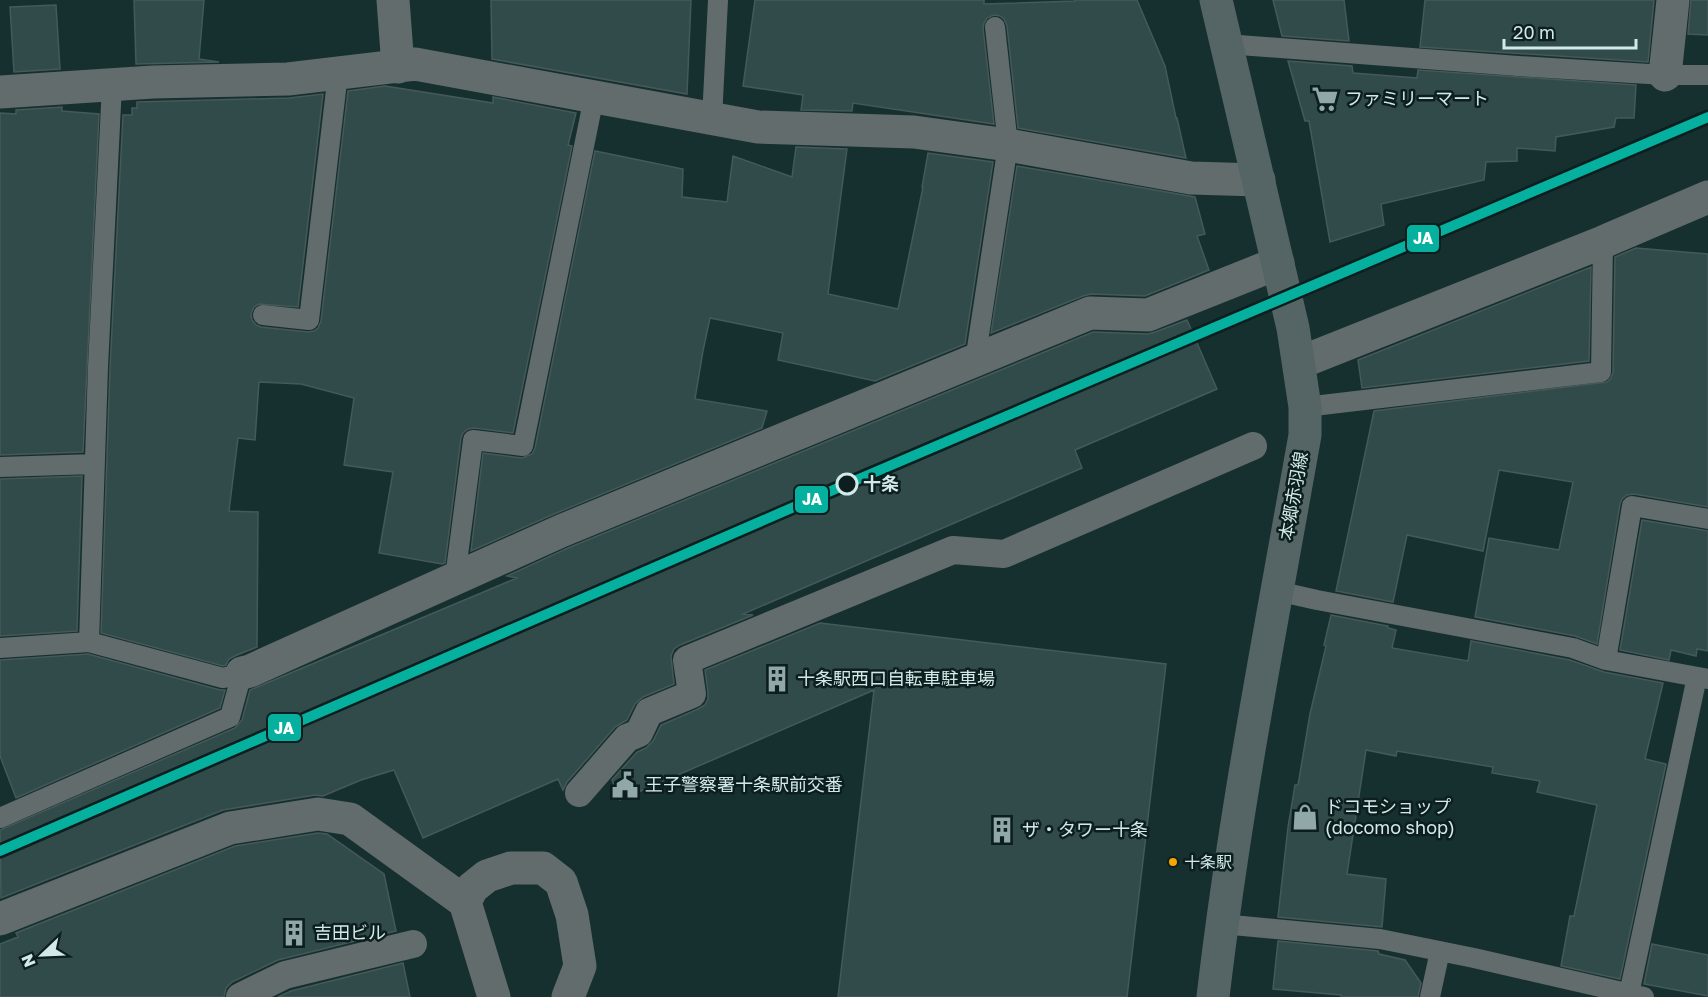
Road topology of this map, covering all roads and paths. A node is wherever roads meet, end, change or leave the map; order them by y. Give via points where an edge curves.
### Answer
1 (393, 0) edge
2 (718, 0) edge
3 (1216, 0) edge
4 (1673, 0) edge
5 (995, 27) dead end
6 (1226, 44) junction
7 (398, 67) junction
8 (338, 73) junction
9 (1665, 75) junction
10 (1708, 75) edge
11 (112, 85) junction
12 (0, 92) edge
13 (594, 97) junction
14 (712, 119) junction
15 (1008, 145) junction
16 (1259, 180) junction
17 (1708, 197) edge
18 (1603, 242) junction
19 (1278, 263) junction
20 (263, 315) dead end
21 (975, 361) junction
22 (1299, 363) junction
23 (1305, 407) junction
24 (1253, 446) dead end
25 (95, 464) junction
26 (0, 467) edge
27 (1708, 519) edge
28 (456, 578) junction
29 (1277, 591) junction
30 (89, 642) junction
31 (0, 648) edge
32 (1606, 660) junction
33 (242, 673) junction
34 (1702, 678) edge
35 (579, 793) dead end
36 (0, 818) edge
37 (465, 902) junction
38 (0, 919) edge
39 (1222, 924) junction
40 (413, 944) dead end
41 (1440, 951) junction
42 (1570, 989) edge
43 (1637, 995) edge
44 (240, 997) edge
45 (494, 997) edge
46 (568, 997) edge
47 (1213, 997) edge
48 (1430, 997) edge

1 - 7 street
2 - 14 lane
3 - 6 main road, 本郷赤羽線
4 - 9 street
5 - 15 lane
6 - 9 lane
6 - 16 main road, 本郷赤羽線
7 - 8 street
7 - 13 street via 416,64
8 - 11 street via 288,79
8 - 20 lane via 309,320
9 - 10 lane
11 - 12 street
11 - 25 lane
13 - 14 street
13 - 28 lane via 523,446 473,440
14 - 15 street via 758,127 914,132
15 - 16 street via 1191,178
15 - 21 lane
16 - 19 main road, 本郷赤羽線
17 - 18 street
18 - 22 street
18 - 23 lane via 1601,372
19 - 21 street via 1148,315 1090,313
19 - 22 main road, 本郷赤羽線
21 - 28 street
22 - 23 main road, 本郷赤羽線
23 - 29 main road, 本郷赤羽線 via 1305,435
24 - 35 street via 1004,554 953,550 687,660 692,694 649,712 639,733 627,738
25 - 26 lane
25 - 30 lane
27 - 32 lane via 1632,506
28 - 33 street
29 - 32 lane via 1573,648
29 - 39 main road, 本郷赤羽線
30 - 31 lane
30 - 33 lane via 222,678
32 - 34 lane
33 - 36 lane via 230,717
34 - 43 lane
37 - 38 street via 350,819 318,814 230,828
37 - 45 street
37 - 46 street via 472,888 487,876 511,868 543,868 561,882 572,915 580,966
39 - 41 lane via 1380,939
39 - 47 main road, 本郷赤羽線
40 - 44 street via 285,975
41 - 42 lane
41 - 48 lane
42 - 43 lane

